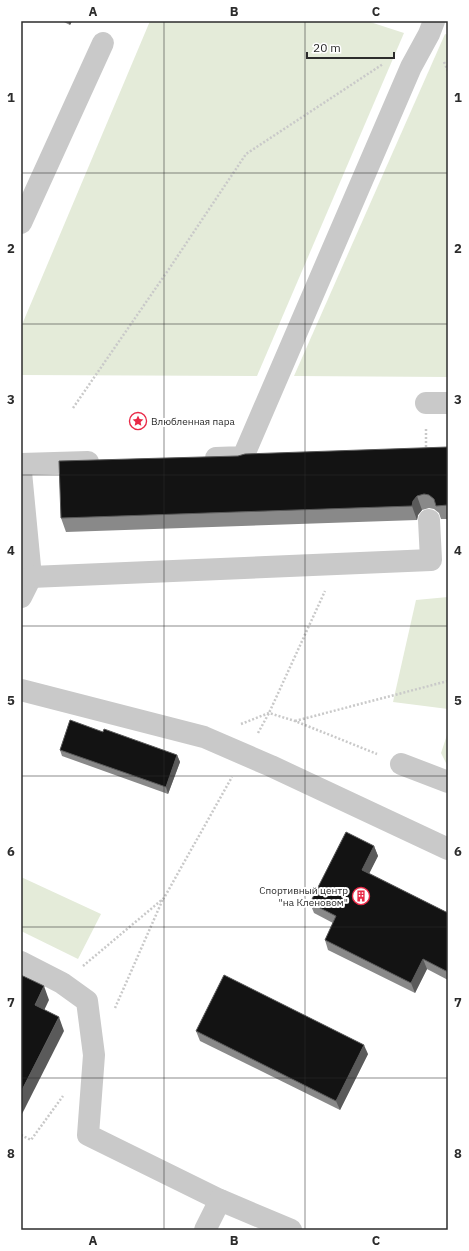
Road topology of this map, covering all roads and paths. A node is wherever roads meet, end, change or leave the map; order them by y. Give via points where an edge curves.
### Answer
1 (432, 27) edge
2 (103, 44) dead end
3 (383, 64) dead end
4 (448, 71) edge
5 (21, 223) edge
6 (426, 403) joint
7 (448, 403) edge
8 (73, 408) dead end
9 (426, 454) edge
10 (196, 458) edge
11 (104, 461) edge
12 (21, 464) edge
13 (21, 472) edge
14 (429, 520) edge
15 (439, 559) edge
16 (338, 564) junction
17 (31, 577) junction
18 (21, 597) edge
19 (448, 681) edge
20 (21, 690) edge
21 (270, 713) junction
22 (295, 721) junction
23 (204, 737) junction
24 (244, 755) junction
25 (401, 764) joint
26 (448, 782) edge
27 (448, 849) edge
28 (164, 898) junction
29 (21, 962) edge
30 (62, 983) junction
31 (113, 1012) dead end
32 (67, 1091) dead end
33 (21, 1135) edge
34 (220, 1200) junction
35 (205, 1230) edge
36 (291, 1230) edge

1 - 4 path
1 - 10 lane via 410,67 243,457
2 - 5 lane
3 - 8 path via 246,154
6 - 7 lane
6 - 9 path
11 - 12 lane
13 - 17 lane
14 - 15 lane
15 - 16 lane
16 - 17 lane
16 - 21 path
17 - 18 lane
19 - 22 path
20 - 23 lane
21 - 22 path
21 - 23 path
21 - 24 path
22 - 25 path
23 - 24 lane
24 - 27 lane
24 - 28 path
25 - 26 lane
28 - 30 path
28 - 31 path
29 - 30 lane
30 - 34 lane via 87,1001 94,1054 88,1135
32 - 33 path via 31,1140
34 - 35 lane
34 - 36 lane

